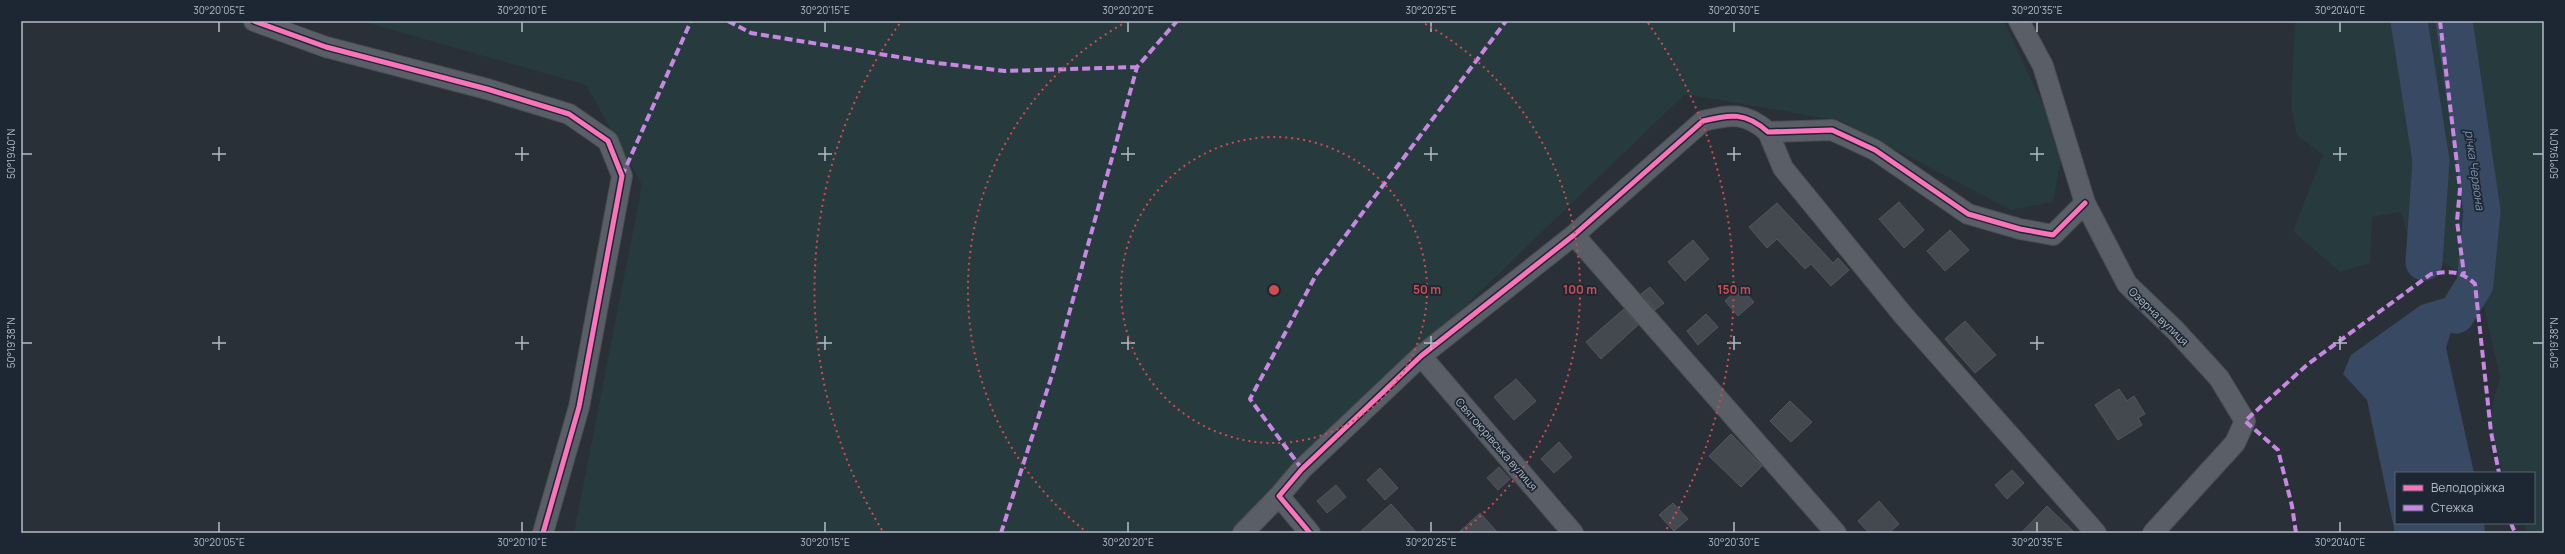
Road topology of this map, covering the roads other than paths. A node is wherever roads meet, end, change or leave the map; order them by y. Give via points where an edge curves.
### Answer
1 (254, 21) edge
2 (2019, 21) edge
3 (1768, 132) junction
4 (2085, 203) junction
5 (1574, 235) junction
6 (1421, 356) junction
7 (1279, 496) junction
8 (543, 533) edge
9 (1243, 533) edge
10 (1310, 533) edge
11 (1572, 533) edge
12 (1836, 533) edge
13 (2096, 533) edge
14 (2153, 533) edge

1 - 8 street via 326,47 487,89 569,114 608,141 622,176 579,407
2 - 4 street, Озерна вулиця via 2043,66
3 - 4 street via 1832,130 1875,150 1968,214 2020,229 2053,235
3 - 5 street via 1756,121 1730,114 1703,121
3 - 13 street via 1783,168 1904,316
4 - 14 street, Озерна вулиця via 2127,284 2176,331 2219,378 2245,421 2235,443
5 - 6 street
5 - 12 street
6 - 7 street via 1302,469
6 - 11 street, Святоюрівська вулиця
7 - 9 street
7 - 10 street

